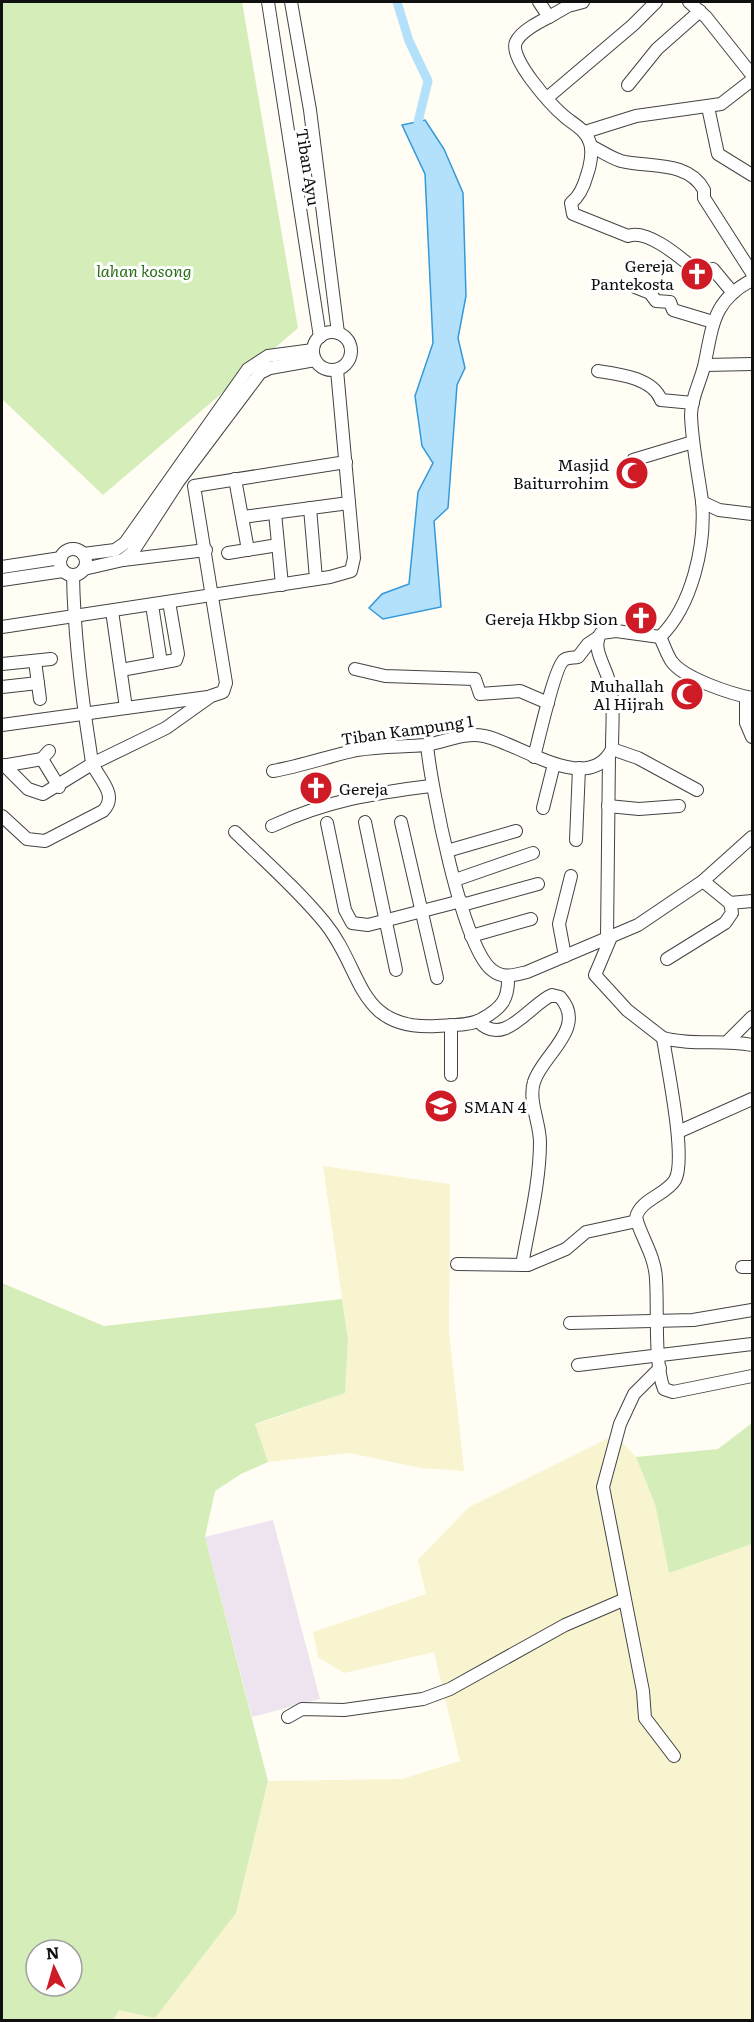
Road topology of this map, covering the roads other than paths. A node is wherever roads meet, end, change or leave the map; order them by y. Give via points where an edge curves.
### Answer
1 (268, 2) edge
2 (291, 2) edge
3 (539, 2) edge
4 (583, 2) edge
5 (656, 2) edge
6 (689, 2) edge
7 (700, 11) junction
8 (549, 17) junction
9 (753, 75) edge
10 (753, 80) edge
11 (628, 85) dead end
12 (547, 98) junction
13 (708, 107) junction
14 (585, 132) junction
15 (591, 146) junction
16 (753, 175) edge
17 (753, 273) edge
18 (753, 279) edge
19 (635, 287) dead end
20 (733, 293) junction
21 (713, 322) junction
22 (338, 333) junction
23 (320, 336) junction
24 (314, 355) junction
25 (753, 364) edge
26 (705, 365) junction
27 (337, 370) junction
28 (598, 370) dead end
29 (693, 403) junction
30 (693, 442) junction
31 (633, 460) dead end
32 (346, 462) junction
33 (235, 479) junction
34 (178, 482) junction
35 (194, 486) junction
36 (702, 502) junction
37 (349, 503) junction
38 (310, 508) junction
39 (275, 513) junction
40 (753, 514) edge
41 (243, 517) junction
42 (278, 545) junction
43 (206, 550) junction
44 (248, 550) junction
45 (228, 553) dead end
46 (83, 554) junction
47 (60, 558) junction
48 (123, 560) junction
49 (2, 567) edge
50 (73, 572) junction
51 (316, 579) junction
52 (2, 580) edge
53 (282, 585) junction
54 (212, 594) junction
55 (169, 602) junction
56 (152, 605) junction
57 (111, 611) junction
58 (74, 615) junction
59 (2, 627) edge
60 (660, 637) junction
61 (597, 638) junction
62 (51, 659) dead end
63 (35, 661) junction
64 (161, 663) junction
65 (2, 664) edge
66 (354, 669) dead end
67 (120, 670) junction
68 (38, 683) junction
69 (2, 687) edge
70 (211, 696) junction
71 (749, 698) edge
72 (39, 699) dead end
73 (548, 703) junction
74 (126, 708) junction
75 (85, 715) junction
76 (2, 725) edge
77 (753, 737) edge
78 (427, 745) junction
79 (610, 752) junction
80 (534, 757) junction
81 (92, 764) junction
82 (554, 764) junction
83 (3, 765) edge
84 (579, 768) junction
85 (273, 771) dead end
86 (431, 786) junction
87 (59, 787) junction
88 (697, 790) dead end
89 (608, 806) junction
90 (679, 806) dead end
91 (543, 808) dead end
92 (2, 816) edge
93 (365, 822) dead end
94 (401, 822) dead end
95 (327, 823) dead end
96 (272, 826) dead end
97 (516, 831) dead end
98 (234, 832) dead end
99 (753, 837) edge
100 (576, 840) dead end
101 (447, 851) junction
102 (533, 853) dead end
103 (571, 876) dead end
104 (455, 880) junction
105 (703, 881) junction
106 (538, 884) dead end
107 (753, 901) edge
108 (461, 903) junction
109 (730, 903) junction
110 (421, 912) junction
111 (531, 919) dead end
112 (385, 921) junction
113 (471, 936) junction
114 (609, 938) junction
115 (565, 956) junction
116 (666, 959) dead end
117 (396, 970) dead end
118 (508, 976) junction
119 (437, 978) dead end
120 (753, 1017) edge
121 (478, 1021) junction
122 (451, 1025) junction
123 (663, 1038) junction
124 (728, 1041) junction
125 (753, 1045) edge
126 (451, 1075) dead end
127 (753, 1099) edge
128 (678, 1132) junction
129 (637, 1221) junction
130 (457, 1264) dead end
131 (522, 1265) junction
132 (753, 1310) edge
133 (657, 1321) junction
134 (570, 1323) dead end
135 (753, 1344) edge
136 (660, 1362) junction
137 (578, 1365) dead end
138 (753, 1376) edge
139 (623, 1600) junction
140 (288, 1717) dead end
141 (674, 1756) dead end

1 - 23 street, Tiban Ayu
2 - 22 street, Tiban Ayu via 310,110
3 - 8 street
4 - 8 street
5 - 12 street
6 - 7 street
7 - 9 street
7 - 11 street via 657,49
8 - 12 street via 520,36 514,48
10 - 13 street via 728,100
12 - 14 street
13 - 14 street via 636,116
13 - 16 street via 718,154
14 - 15 street
15 - 17 street via 618,160 666,165 697,182
15 - 20 street via 587,176 571,203 573,214 628,236 637,234 652,239 698,272 713,269
18 - 20 street
19 - 21 street via 650,293 656,301 670,302 673,310
20 - 21 street via 720,306
21 - 26 street
22 - 23 street
22 - 27 street, Tiban Ayu via 351,348 348,362
23 - 24 street
24 - 27 street via 324,369
24 - 34 street via 260,373
24 - 46 street via 268,356 248,369 125,543 115,550
25 - 26 street
26 - 29 street
27 - 32 street
28 - 29 street via 649,384 664,401
29 - 30 street
30 - 31 street
30 - 36 street
32 - 33 street
32 - 37 street
33 - 35 street
33 - 41 street
34 - 35 street
34 - 48 street via 132,554
35 - 43 street
36 - 40 street via 733,513
36 - 60 street via 696,566 688,596 675,623
37 - 38 street
37 - 51 street via 353,567 348,573
38 - 39 street
38 - 51 street
39 - 41 street
39 - 42 street
41 - 44 street
42 - 44 street
42 - 53 street
43 - 48 street
43 - 54 street
44 - 45 street
46 - 47 street via 68,550
46 - 50 street via 86,564
47 - 49 street
47 - 50 street
48 - 50 street
50 - 52 street
50 - 58 street
51 - 53 street
53 - 54 street
54 - 55 street
54 - 70 street via 226,687
55 - 56 street
55 - 64 street via 177,656 174,661
56 - 57 street
56 - 64 street
57 - 58 street
57 - 67 street
58 - 59 street
58 - 75 street
60 - 61 street via 616,631 601,633
60 - 71 street via 669,658 680,669
61 - 73 street via 578,657 561,662
61 - 79 street via 597,651 614,704
62 - 63 street
63 - 65 street
63 - 68 street
64 - 67 street
66 - 73 street via 385,676 475,679 480,694 520,691
67 - 74 street
68 - 69 street
68 - 72 street
70 - 74 street
70 - 81 street via 166,728
71 - 77 street via 746,723
73 - 80 street
74 - 75 street
75 - 76 street
75 - 81 street
78 - 80 street, Tiban Kampung 1 via 476,734
78 - 85 street, Tiban Kampung 1 via 356,750
78 - 86 street
79 - 84 street, Tiban Kampung 1 via 599,765
79 - 88 street via 638,758
79 - 89 street
80 - 82 street, Tiban Kampung 1
81 - 87 street
81 - 92 street via 109,792 103,811 53,839 37,842 22,836
82 - 84 street, Tiban Kampung 1
82 - 91 street
83 - 87 street via 38,794
83 - 87 street via 46,755
84 - 100 street
86 - 96 street via 342,800
86 - 101 street
89 - 90 street
89 - 114 street
93 - 112 street
94 - 110 street
95 - 112 street via 348,919 358,926
97 - 101 street
98 - 122 street via 326,924 365,994 383,1014 405,1026
99 - 105 street
101 - 104 street
102 - 104 street
103 - 115 street via 559,924
104 - 108 street
105 - 109 street
105 - 114 street via 668,907
106 - 108 street
107 - 109 street
108 - 110 street
108 - 113 street
109 - 116 street via 732,913 725,923
110 - 112 street
110 - 119 street
111 - 113 street
112 - 117 street
113 - 118 street via 482,960 492,970
114 - 115 street
114 - 123 street via 595,975 627,1010
115 - 118 street
118 - 121 street via 506,1000
120 - 124 street
121 - 122 street
121 - 131 street via 484,1027 499,1030 523,1020 552,995 560,997 567,1011 561,1043 533,1083 539,1166
122 - 126 street
123 - 124 street via 692,1044
123 - 128 street
124 - 125 street
127 - 128 street
128 - 129 street via 680,1172 666,1191 640,1209
129 - 131 street via 586,1232 566,1249
129 - 133 street via 653,1258
130 - 131 street
132 - 133 street via 693,1320
133 - 134 street
133 - 136 street
135 - 136 street
136 - 137 street
136 - 138 street via 662,1386 669,1393
136 - 139 street via 634,1394 605,1473 604,1501
139 - 140 street via 565,1625 450,1689 423,1699 344,1710 302,1708
139 - 141 street via 645,1718

